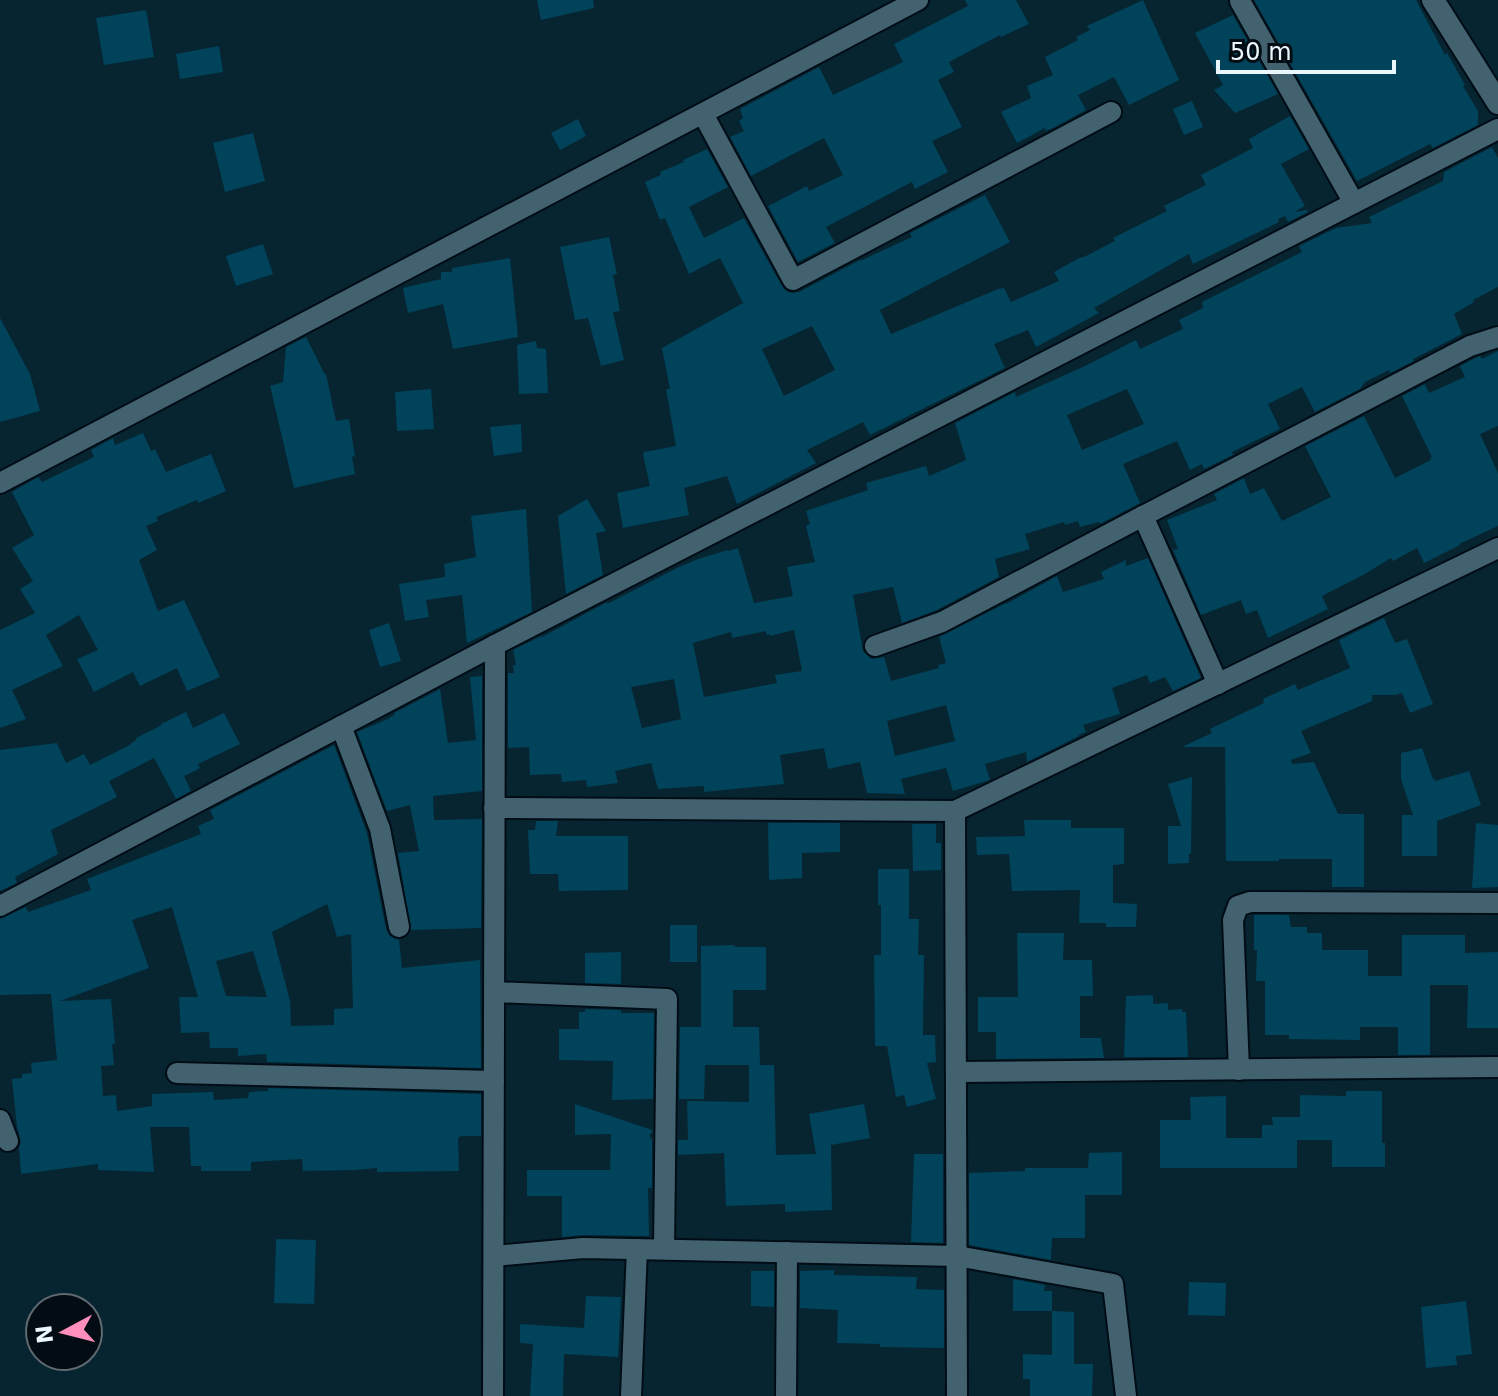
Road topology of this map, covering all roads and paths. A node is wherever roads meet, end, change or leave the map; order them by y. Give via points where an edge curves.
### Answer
1 (918, 0) edge
2 (1433, 0) edge
3 (1240, 1) edge
4 (1498, 103) edge
5 (1111, 112) dead end
6 (703, 114) junction
7 (1498, 129) edge
8 (1354, 203) junction
9 (1498, 337) edge
10 (0, 483) edge
11 (1143, 516) junction
12 (1498, 548) edge
13 (495, 645) junction
14 (875, 646) dead end
15 (1218, 684) junction
16 (341, 726) junction
17 (494, 808) junction
18 (955, 811) junction
19 (1498, 903) edge
20 (0, 906) edge
21 (399, 927) dead end
22 (494, 992) junction
23 (1498, 1067) edge
24 (1239, 1070) junction
25 (956, 1072) junction
26 (177, 1073) dead end
27 (494, 1081) junction
28 (0, 1120) edge
29 (8, 1141) dead end
30 (637, 1249) junction
31 (664, 1249) junction
32 (787, 1252) junction
33 (494, 1256) junction
34 (957, 1256) junction
35 (493, 1396) edge
36 (631, 1396) edge
37 (786, 1396) edge
38 (957, 1396) edge
39 (1126, 1396) edge

1 - 6 street
2 - 4 street
3 - 8 street
5 - 6 street via 793,280
6 - 10 street
7 - 8 street
8 - 13 street
9 - 11 street via 1470,346
11 - 14 street via 942,622
11 - 15 street
12 - 15 street
13 - 16 street
13 - 17 street
15 - 18 street
16 - 20 street
16 - 21 street via 380,829
17 - 18 street
17 - 22 street
18 - 25 street
19 - 24 street via 1238,906 1233,920
22 - 27 street
22 - 31 street via 667,999
23 - 24 street
24 - 25 street
25 - 34 street
26 - 27 street
27 - 33 street
28 - 29 street
30 - 31 street
30 - 33 street
30 - 36 street
31 - 32 street
32 - 34 street
32 - 37 street
33 - 35 street
34 - 38 street
34 - 39 street via 1113,1284

